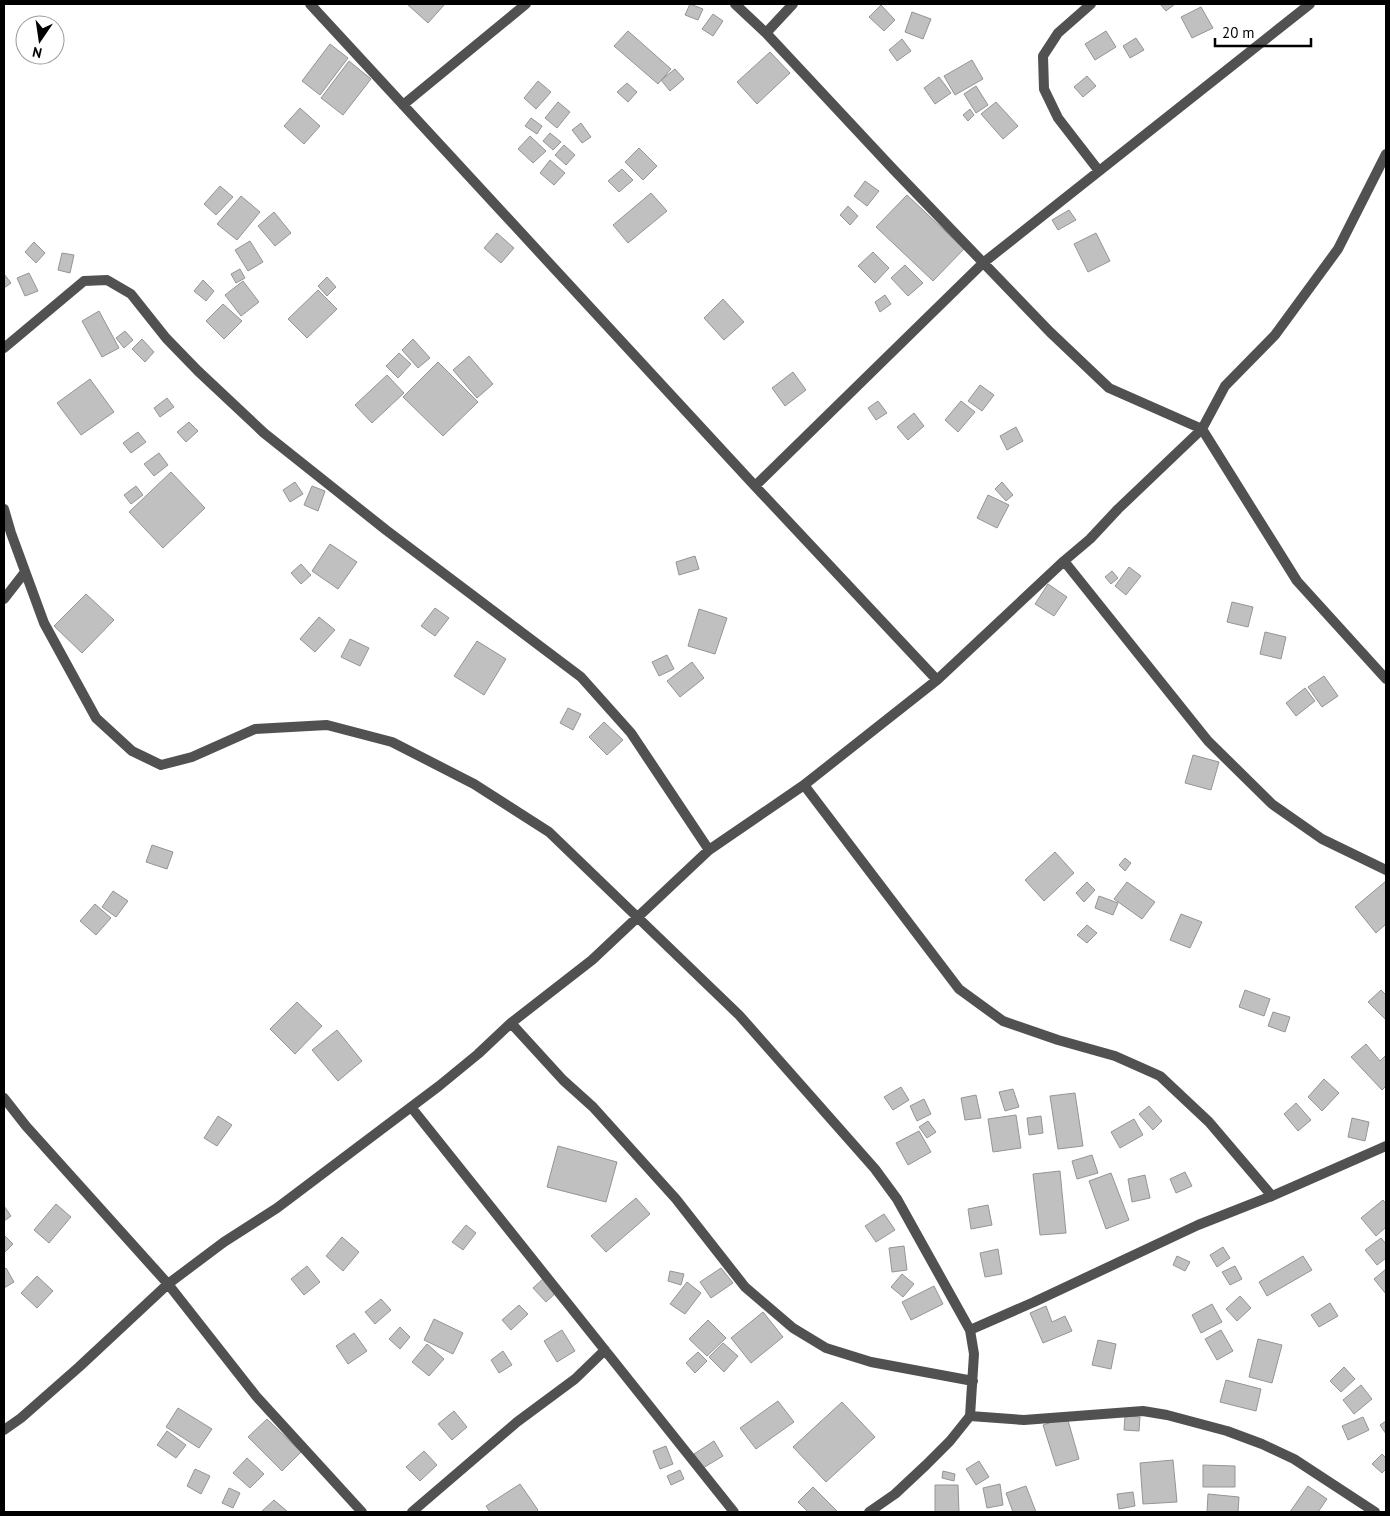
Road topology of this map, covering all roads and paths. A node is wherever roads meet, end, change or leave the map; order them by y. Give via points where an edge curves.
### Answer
1 (310, 4) edge
2 (526, 4) edge
3 (735, 4) edge
4 (793, 4) edge
5 (1091, 4) edge
6 (1310, 4) edge
7 (766, 34) junction
8 (403, 105) junction
9 (1386, 154) edge
10 (1099, 171) junction
11 (983, 263) junction
12 (4, 348) edge
13 (1202, 429) junction
14 (755, 486) junction
15 (4, 509) edge
16 (1064, 561) junction
17 (25, 572) junction
18 (4, 599) edge
19 (937, 680) junction
20 (1386, 680) edge
21 (804, 785) junction
22 (708, 850) junction
23 (1386, 870) edge
24 (637, 918) junction
25 (512, 1023) junction
26 (4, 1098) edge
27 (411, 1107) junction
28 (1386, 1146) edge
29 (1272, 1196) junction
30 (168, 1284) junction
31 (970, 1330) junction
32 (605, 1350) junction
33 (973, 1381) junction
34 (970, 1416) junction
35 (4, 1430) edge
36 (362, 1512) edge
37 (412, 1512) edge
38 (734, 1512) edge
39 (869, 1512) edge
40 (1375, 1512) edge

1 - 8 street
2 - 8 street
3 - 7 street
4 - 7 street
5 - 10 street via 1058,33 1043,56 1044,89 1058,118
6 - 10 street
7 - 11 street
8 - 14 street
9 - 13 street via 1338,249 1275,335 1226,386
10 - 11 street
11 - 13 street via 1110,388
11 - 14 street
12 - 22 street via 84,281 107,280 131,294 185,358 264,433 581,677 631,733
13 - 16 street
13 - 20 street via 1297,581
14 - 19 street
15 - 17 street
16 - 19 street
16 - 23 street via 1208,742 1272,804 1322,840
17 - 18 street
17 - 24 street via 44,623 96,718 132,751 161,764 192,757 255,729 327,725 392,742 474,784 548,832
19 - 21 street
21 - 22 street
21 - 29 street via 959,988 1003,1021 1115,1056 1160,1076 1208,1122
22 - 24 street
24 - 25 street via 592,960
24 - 31 street via 739,1015 875,1169 898,1199
25 - 27 street
25 - 33 street via 676,1199 746,1287 793,1328 826,1348 871,1362
26 - 30 street
27 - 30 street via 277,1208
27 - 32 street
28 - 29 street
29 - 31 street via 1198,1225
30 - 35 street via 65,1380
30 - 36 street via 256,1396
31 - 33 street via 974,1354
32 - 37 street
32 - 38 street
33 - 34 street
34 - 39 street via 926,1465 895,1494
34 - 40 street via 1024,1420 1143,1411 1167,1415 1227,1431 1294,1459

